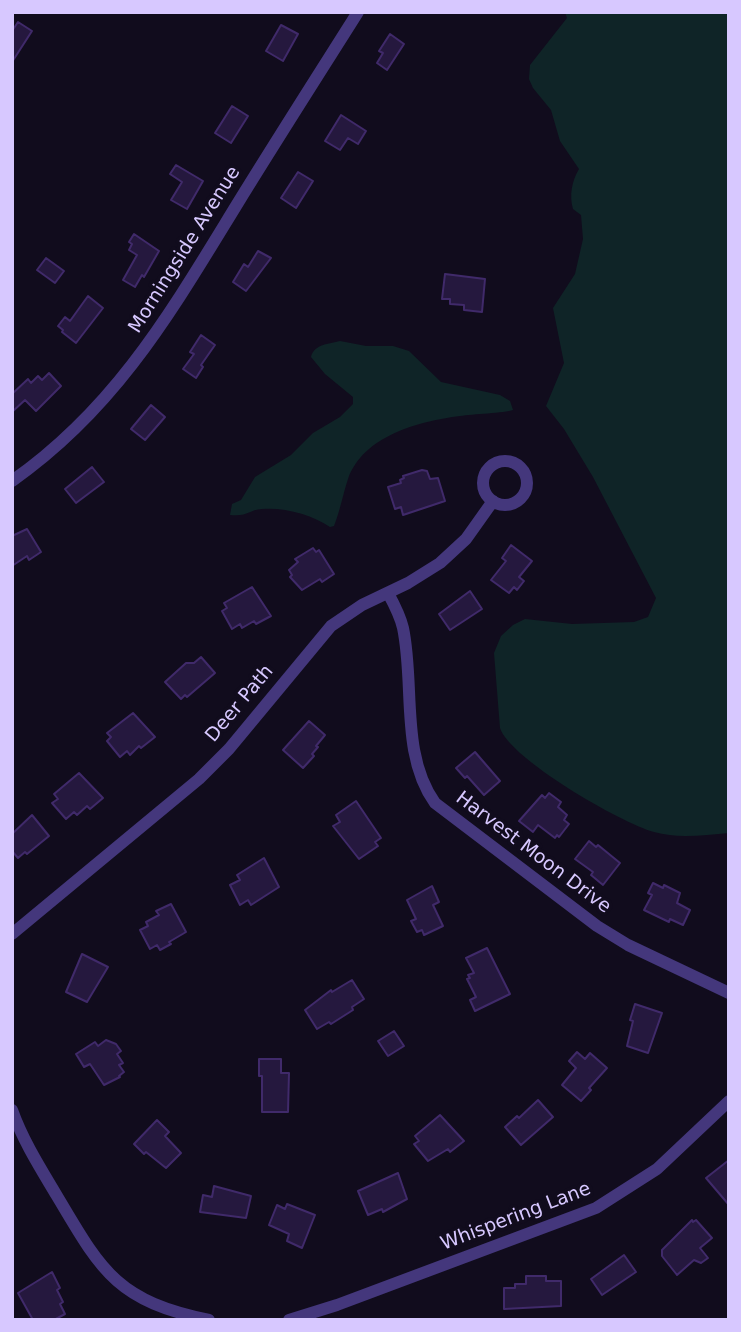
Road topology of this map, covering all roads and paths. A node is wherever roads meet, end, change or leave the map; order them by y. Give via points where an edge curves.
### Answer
1 (358, 12) edge
2 (12, 481) edge
3 (493, 501) dead end
4 (388, 593) junction
5 (12, 934) edge
6 (729, 993) edge
7 (729, 1101) edge
8 (12, 1110) edge
9 (209, 1320) edge
10 (289, 1320) edge

1 - 2 street, Morningside Avenue via 135,363 82,424
3 - 4 street, Deer Path via 466,539 440,564
4 - 5 street, Deer Path via 331,626 199,779
4 - 6 street, Harvest Moon Drive via 403,629 417,766 435,803 597,926
7 - 10 street, Whispering Lane via 657,1169 596,1208
8 - 9 street via 32,1153 105,1272 136,1296

